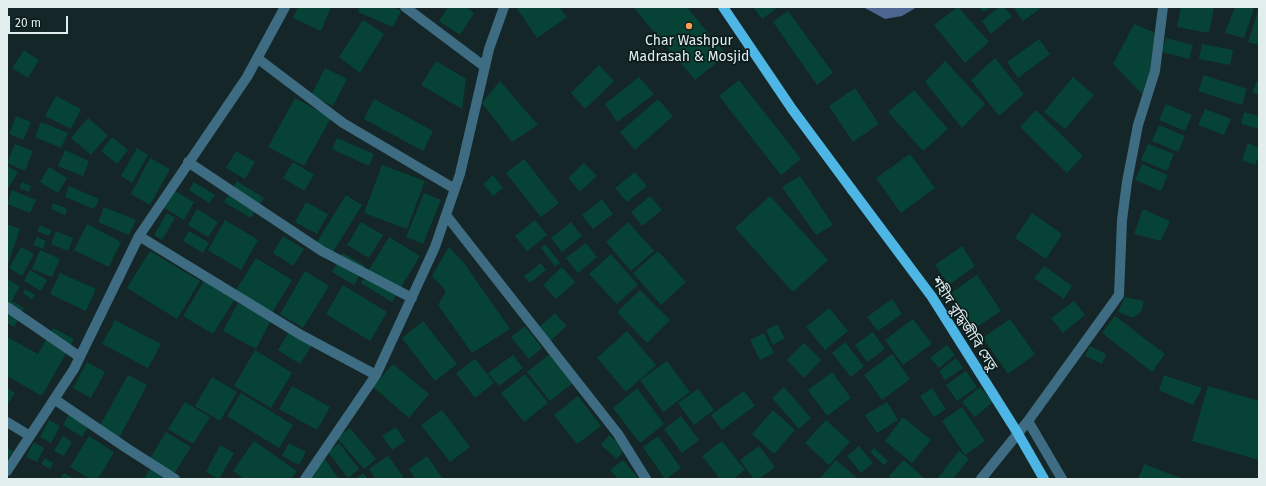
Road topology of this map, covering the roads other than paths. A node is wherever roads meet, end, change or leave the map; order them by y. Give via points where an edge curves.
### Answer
1 (285, 7) edge
2 (405, 7) edge
3 (504, 7) edge
4 (723, 7) edge
5 (1163, 7) edge
6 (257, 58) junction
7 (485, 67) junction
8 (188, 162) junction
9 (455, 189) junction
10 (446, 215) junction
11 (139, 236) junction
12 (412, 298) junction
13 (7, 307) edge
14 (80, 357) junction
15 (376, 376) junction
16 (54, 399) junction
17 (1028, 421) junction
18 (7, 422) edge
19 (30, 436) junction
20 (7, 471) edge
21 (176, 479) edge
22 (304, 479) edge
23 (646, 479) edge
24 (981, 479) edge
25 (1044, 479) edge
26 (1062, 479) edge

1 - 6 street
2 - 7 street
3 - 7 street
4 - 25 main road, শহীদ বুদ্ধিজীবি সেতু, bridge via 792,109 932,297
5 - 17 street via 1155,71 1138,124 1127,182 1122,220 1119,295
6 - 8 street via 247,77
6 - 9 street via 343,123
7 - 9 street
8 - 11 street
8 - 12 street via 322,251
9 - 10 street
10 - 12 street
10 - 23 street via 618,434
11 - 14 street
11 - 15 street via 301,335
12 - 15 street
13 - 14 street
14 - 16 street
15 - 22 street
16 - 19 street
16 - 21 street
17 - 24 street
17 - 26 street
18 - 19 street
19 - 20 street

